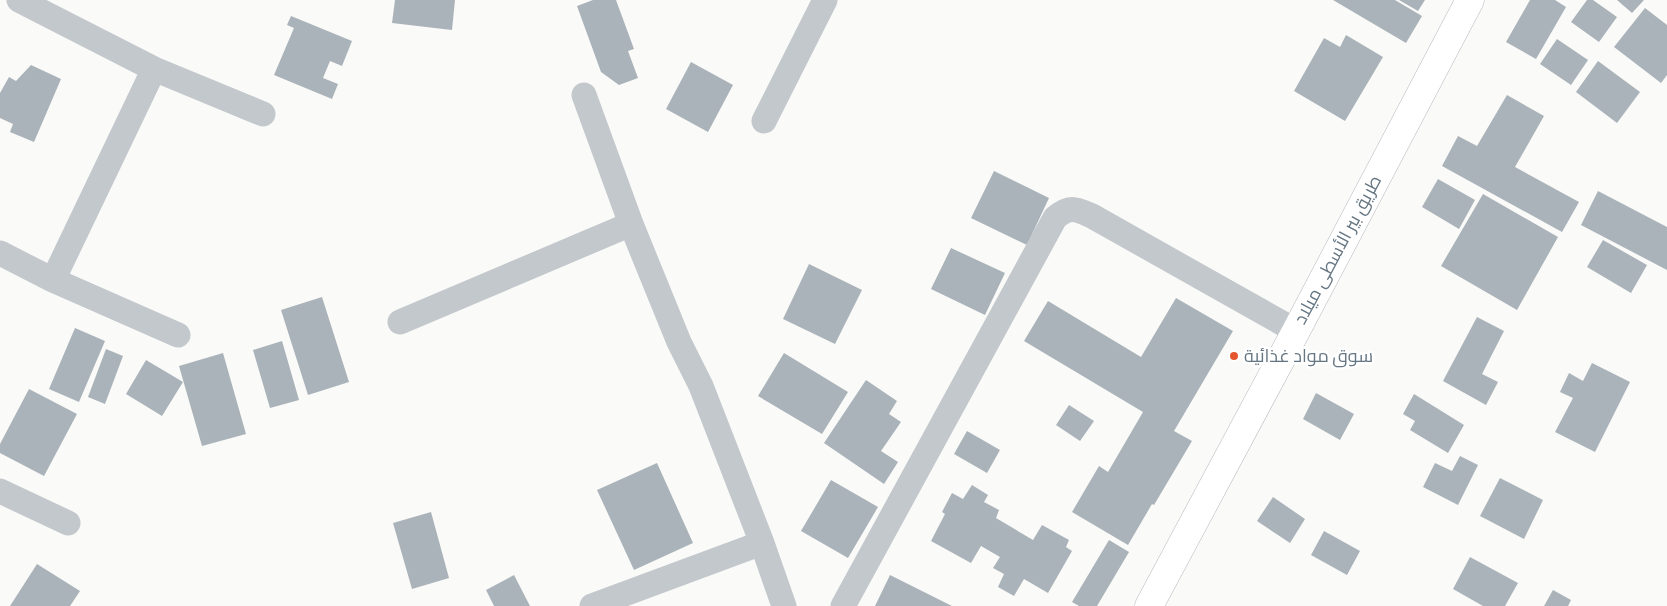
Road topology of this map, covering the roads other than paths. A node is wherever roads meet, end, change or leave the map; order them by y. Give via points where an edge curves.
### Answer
1 (19, 0) edge
2 (825, 0) edge
3 (1470, 0) edge
4 (154, 69) junction
5 (584, 95) dead end
6 (263, 114) dead end
7 (764, 121) dead end
8 (631, 224) junction
9 (0, 253) edge
10 (53, 280) junction
11 (400, 322) dead end
12 (1296, 331) junction
13 (178, 335) dead end
14 (2, 497) edge
15 (68, 523) dead end
16 (762, 543) junction
17 (592, 606) edge
18 (784, 606) edge
19 (844, 606) edge
20 (1149, 606) edge

1 - 4 street
2 - 7 street
3 - 12 main road, طريق بير الأسطى ميلاد
4 - 6 street
4 - 10 street
5 - 8 street
8 - 11 street
8 - 16 street via 679,342 701,386
9 - 10 street
10 - 13 street
12 - 19 street via 1092,216 1075,209 1063,211 1055,218
12 - 20 main road, طريق بير الأسطى ميلاد
14 - 15 street
16 - 17 street
16 - 18 street

